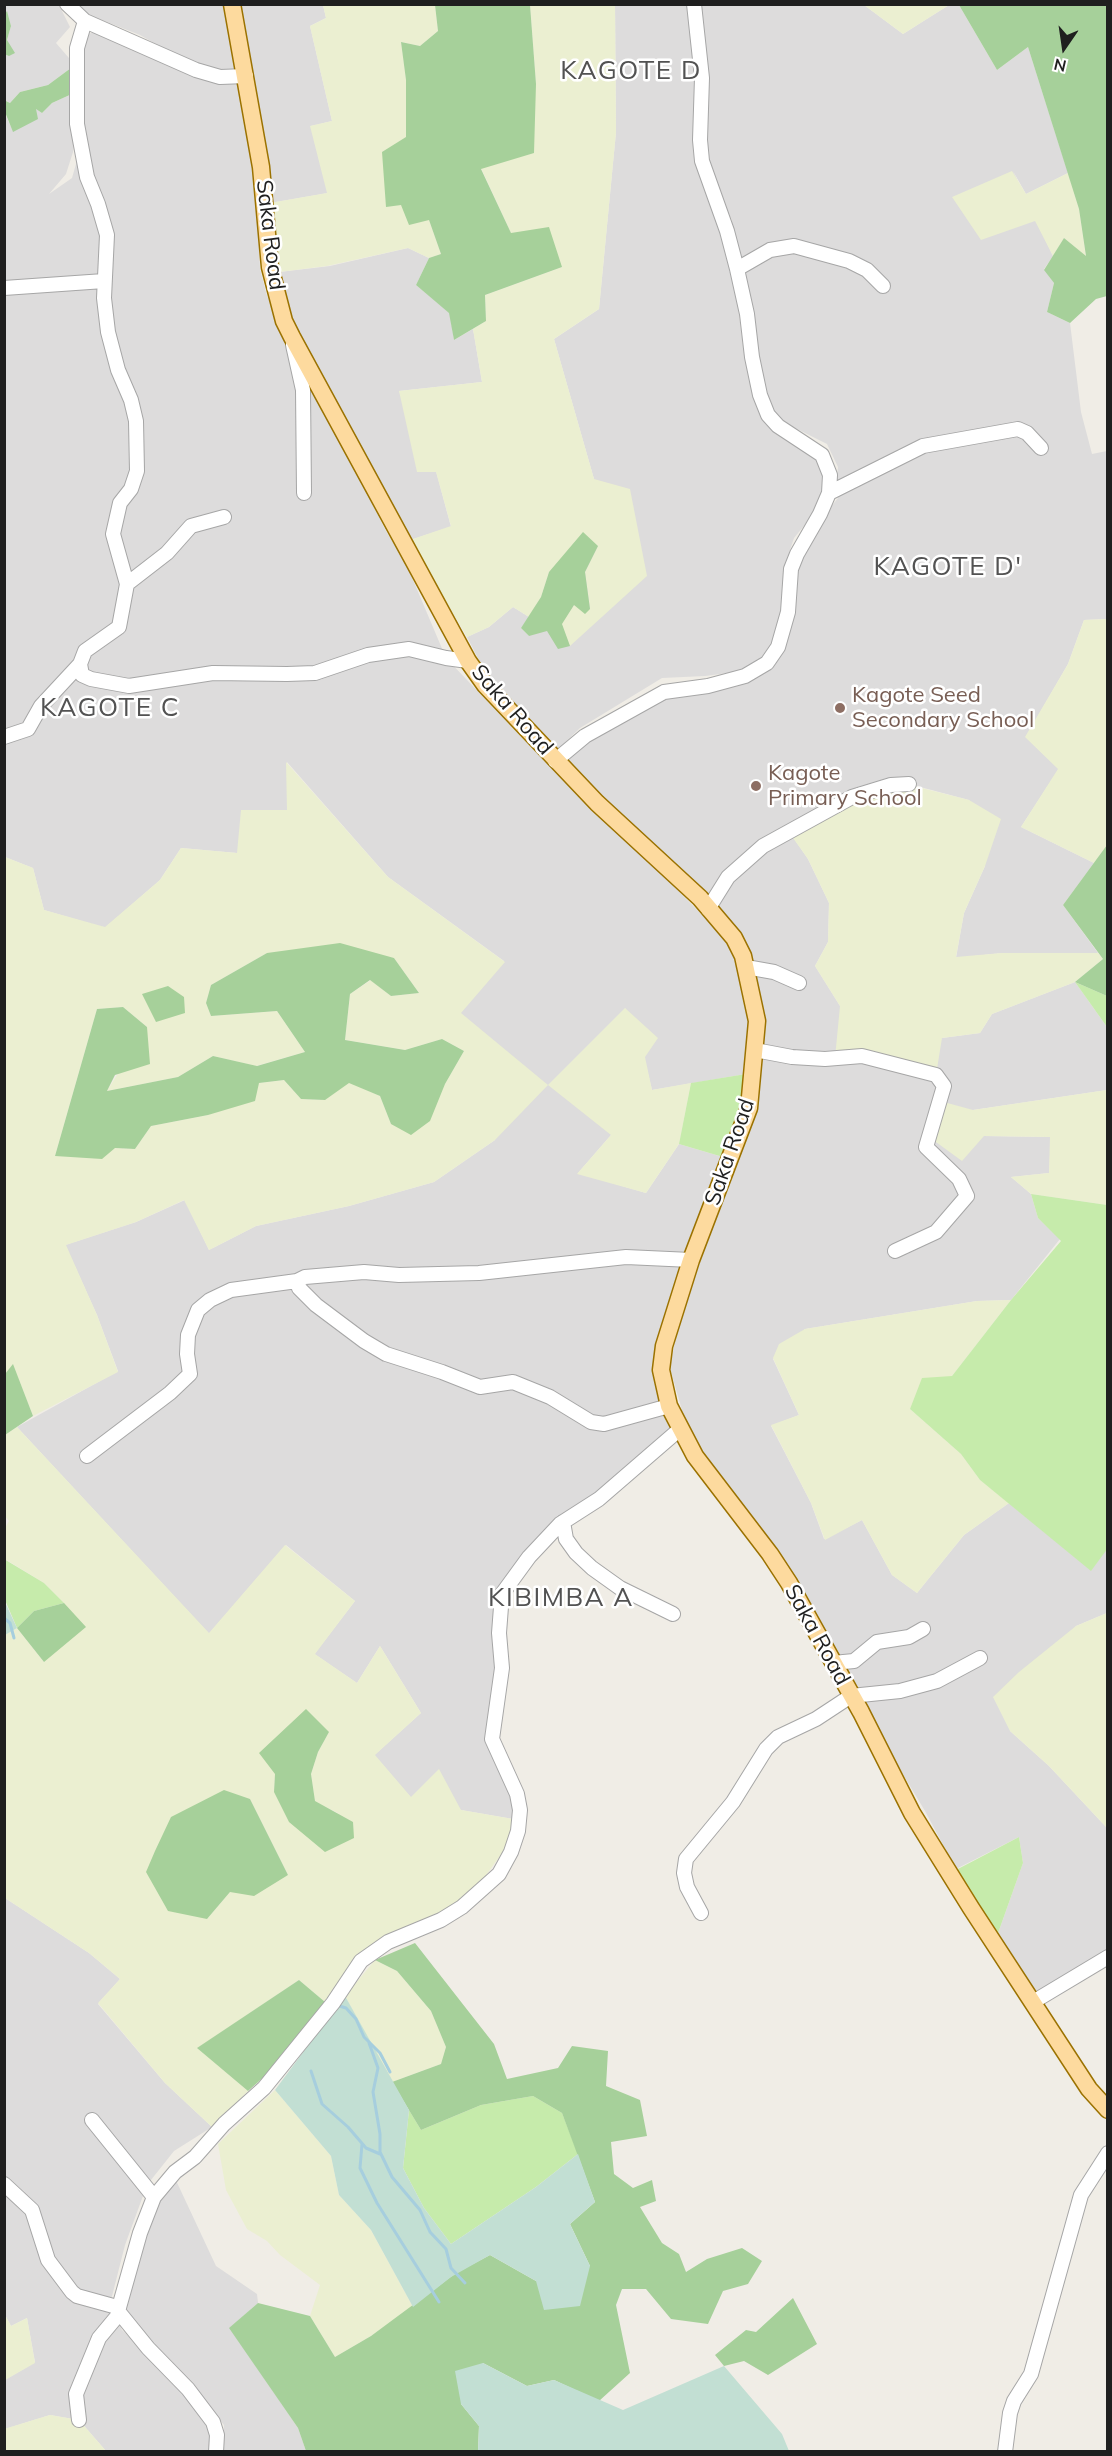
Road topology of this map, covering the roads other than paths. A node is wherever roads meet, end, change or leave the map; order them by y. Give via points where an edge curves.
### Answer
1 (67, 4) edge
2 (232, 4) edge
3 (694, 4) edge
4 (86, 21) junction
5 (246, 76) junction
6 (737, 269) junction
7 (104, 281) junction
8 (884, 286) dead end
9 (4, 288) edge
10 (292, 337) junction
11 (1041, 448) dead end
12 (304, 493) dead end
13 (829, 493) junction
14 (224, 518) dead end
15 (127, 584) junction
16 (468, 660) junction
17 (80, 664) junction
18 (4, 737) edge
19 (555, 761) junction
20 (909, 784) dead end
21 (708, 909) junction
22 (746, 967) junction
23 (799, 982) dead end
24 (755, 1050) junction
25 (895, 1251) dead end
26 (691, 1260) junction
27 (297, 1281) junction
28 (669, 1406) junction
29 (680, 1429) junction
30 (87, 1456) dead end
31 (563, 1522) junction
32 (673, 1614) dead end
33 (923, 1629) dead end
34 (980, 1658) dead end
35 (833, 1663) junction
36 (851, 1696) junction
37 (701, 1913) dead end
38 (1107, 1957) edge
39 (1033, 2002) junction
40 (1107, 2110) edge
41 (92, 2120) dead end
42 (1107, 2152) edge
43 (4, 2184) edge
44 (154, 2197) junction
45 (118, 2310) junction
46 (79, 2420) dead end
47 (216, 2451) edge
48 (1005, 2451) edge

1 - 4 street
2 - 5 main road, Saka Road
3 - 6 street via 702,78 702,161
4 - 5 street via 211,75
4 - 7 street via 76,48 77,124 84,169 107,235
5 - 10 main road, Saka Road via 261,167 270,267
6 - 8 street via 770,250 794,246 849,261 867,270
6 - 13 street via 763,406 778,426 822,455 830,475
7 - 9 street
7 - 15 street via 112,351 136,421 137,471 131,489 120,503 113,534
10 - 12 street via 303,390
10 - 16 main road, Saka Road
11 - 13 street via 1027,432 1018,429 923,446
13 - 19 street via 794,562 788,612 778,647 767,663 745,676 664,692 585,736
14 - 15 street via 191,526 166,553
15 - 17 street via 119,627 85,651
16 - 17 street via 409,649 368,655 315,673 213,673 129,686 82,675
16 - 19 main road, Saka Road via 485,686
17 - 18 street via 40,706 28,729
19 - 21 main road, Saka Road
20 - 21 street via 891,785 852,797 764,846 728,877
21 - 22 main road, Saka Road via 734,938
22 - 23 street
22 - 24 main road, Saka Road via 758,1021
24 - 25 street via 825,1059 862,1056 936,1075 944,1086 926,1147 959,1179 967,1196 936,1232
24 - 26 main road, Saka Road via 748,1108
26 - 27 street via 626,1257 479,1273 364,1272
26 - 28 main road, Saka Road via 664,1346 661,1370
27 - 28 street via 316,1305 386,1354 480,1387 513,1382 550,1397 591,1422 604,1424
27 - 30 street via 231,1290 210,1300 198,1310 188,1335 190,1374
28 - 29 main road, Saka Road
29 - 31 street via 599,1499
29 - 35 main road, Saka Road via 695,1456 776,1563
31 - 32 street via 566,1539 592,1568 620,1588
31 - 44 street via 502,1594 502,1668 492,1739 517,1794 520,1810 512,1852 499,1874 462,1907 388,1942 362,1961 264,2088
33 - 35 street via 909,1637 877,1642 854,1661
34 - 36 street via 937,1681 900,1691
35 - 36 main road, Saka Road
36 - 37 street via 778,1737 766,1749 733,1802 686,1859 687,1887
36 - 39 main road, Saka Road via 912,1813
38 - 39 street
39 - 40 main road, Saka Road
41 - 44 street
42 - 48 street via 1081,2195 1031,2374 1010,2413
43 - 45 street via 32,2210 48,2260 72,2292
44 - 45 street
45 - 46 street via 99,2338 76,2394
45 - 47 street via 213,2422

